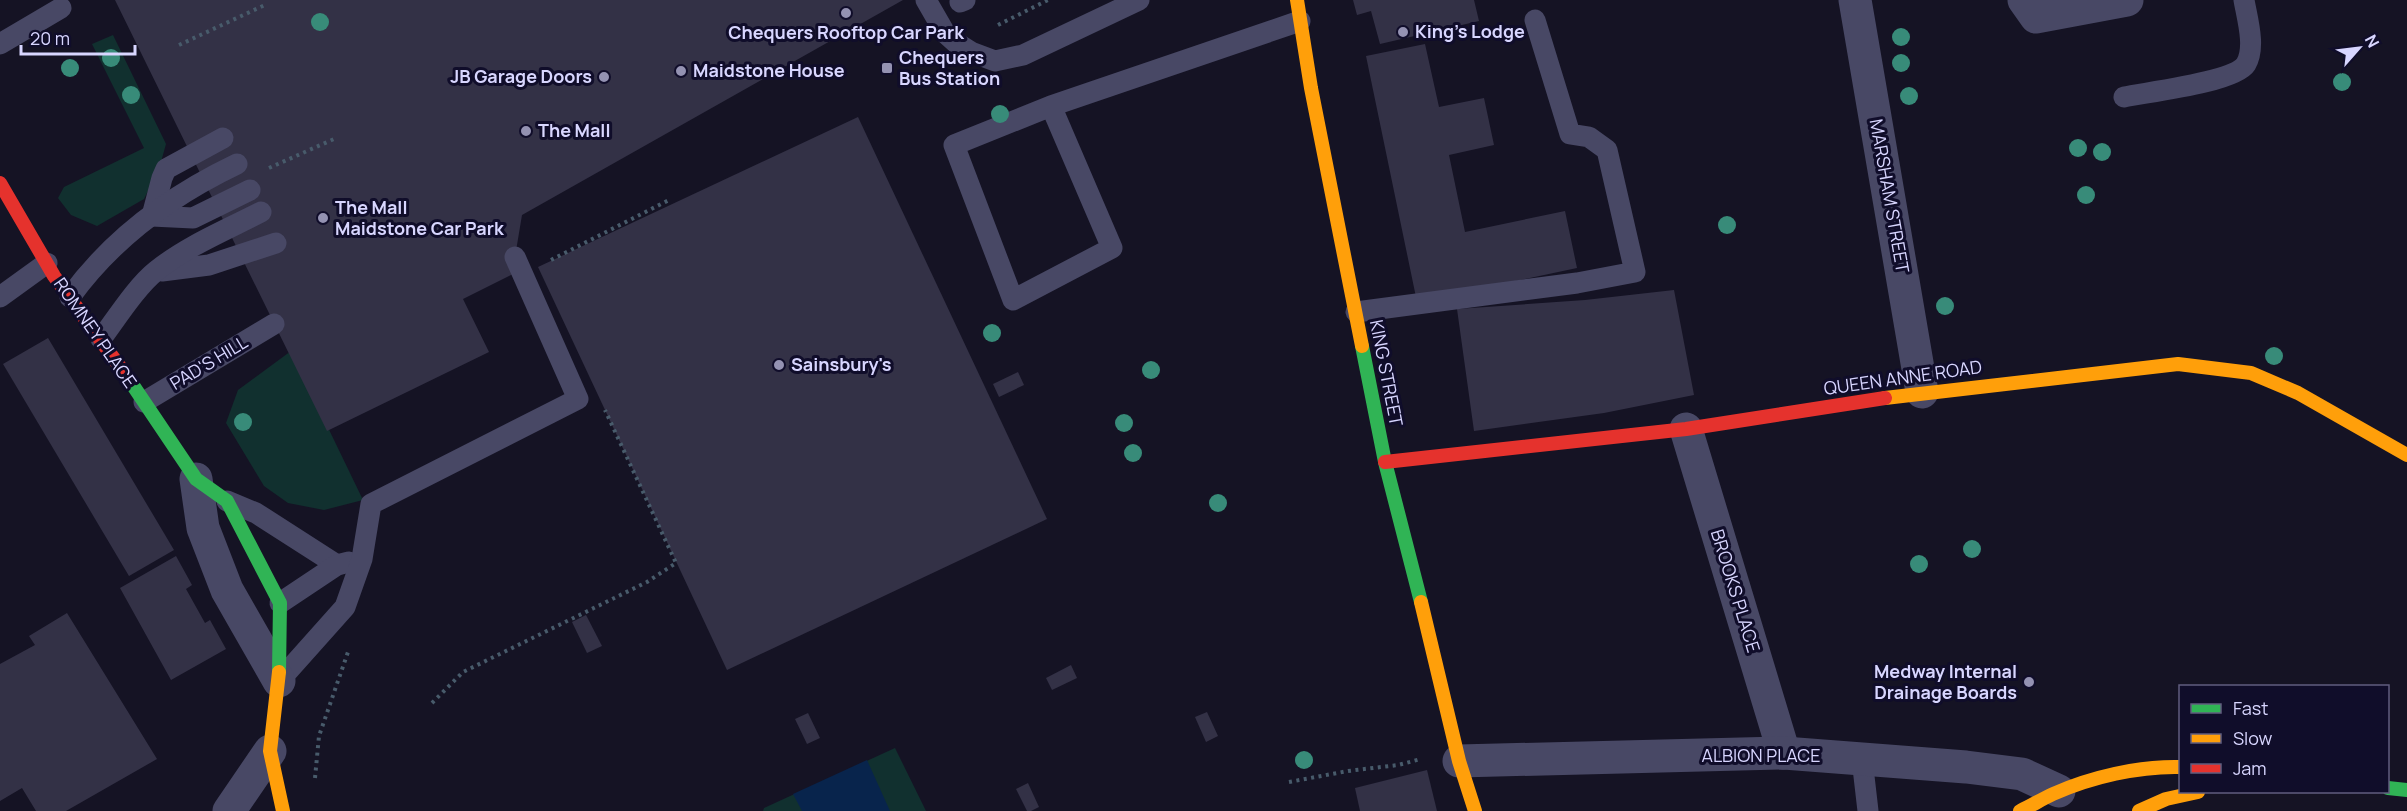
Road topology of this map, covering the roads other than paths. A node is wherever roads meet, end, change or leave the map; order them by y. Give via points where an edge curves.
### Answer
1 (926, 0) edge
2 (1139, 0) edge
3 (1297, 0) edge
4 (1855, 0) edge
5 (2024, 0) edge
6 (2127, 0) edge
7 (2244, 0) edge
8 (61, 8) dead end
9 (1535, 20) dead end
10 (1300, 21) junction
11 (0, 44) edge
12 (2124, 97) dead end
13 (1051, 106) junction
14 (223, 138) dead end
15 (237, 164) dead end
16 (0, 183) edge
17 (250, 190) dead end
18 (261, 212) dead end
19 (152, 216) junction
20 (276, 243) dead end
21 (515, 257) dead end
22 (47, 263) junction
23 (155, 272) junction
24 (0, 297) edge
25 (70, 297) junction
26 (1356, 312) junction
27 (274, 324) dead end
28 (101, 339) junction
29 (1923, 392) junction
30 (144, 402) junction
31 (1686, 429) junction
32 (2407, 455) edge
33 (1385, 462) junction
34 (196, 479) junction
35 (227, 501) junction
36 (362, 559) junction
37 (337, 565) junction
38 (280, 603) junction
39 (279, 681) junction
40 (270, 751) junction
41 (1784, 753) junction
42 (1457, 755) junction
43 (1862, 759) junction
44 (2179, 767) edge
45 (2389, 788) edge
46 (2407, 790) edge
47 (2059, 791) junction
48 (2193, 793) edge
49 (247, 797) edge
50 (229, 811) edge
51 (283, 811) edge
52 (1475, 811) edge
53 (1868, 811) edge
54 (2020, 811) edge
55 (2139, 811) edge

1 - 2 lane, bridge via 945,33 955,42 995,60 1023,55
3 - 10 main road, KING STREET
4 - 29 street, MARSHAM STREET
5 - 6 street via 2036,17
7 - 12 lane via 2251,47 2247,63 2236,73
8 - 11 lane
9 - 26 lane via 1570,134 1589,137 1608,150 1635,272
10 - 13 lane
10 - 26 main road, KING STREET
13 - 13 lane via 954,145 1013,300 1112,248
14 - 19 lane via 166,169
15 - 19 lane via 203,180
16 - 22 main road, ROMNEY PLACE
17 - 19 lane via 193,218
18 - 23 lane
19 - 25 lane via 112,246
20 - 23 lane via 209,266
21 - 36 lane via 578,399 371,504
22 - 24 lane
22 - 25 main road, ROMNEY PLACE
23 - 28 lane
25 - 28 main road, ROMNEY PLACE
26 - 33 main road, KING STREET
27 - 30 lane, PAD'S HILL
28 - 30 main road, ROMNEY PLACE
29 - 31 main road, QUEEN ANNE ROAD
29 - 32 main road, QUEEN ANNE ROAD via 2178,364 2251,373 2298,393
30 - 34 main road, ROMNEY PLACE
31 - 33 main road, QUEEN ANNE ROAD
31 - 41 street, BROOKS PLACE
33 - 42 main road, KING STREET
34 - 35 main road, ROMNEY PLACE
34 - 39 street, ROMNEY PLACE via 202,528 227,590
35 - 37 lane via 256,513
35 - 38 main road, ROMNEY PLACE
36 - 37 lane
36 - 39 lane via 345,607
37 - 38 lane
38 - 39 main road, ROMNEY PLACE
39 - 40 main road, ROMNEY PLACE
40 - 49 street, ROMNEY PLACE
40 - 51 main road, ROMNEY PLACE
41 - 42 street, ALBION PLACE
41 - 43 street, ALBION PLACE
42 - 52 main road, KING STREET
43 - 47 street, ALBION PLACE via 2022,774
43 - 53 lane
44 - 47 main road via 2169,765
45 - 46 main road
47 - 54 main road
48 - 55 main road
49 - 50 street, ROMNEY PLACE

